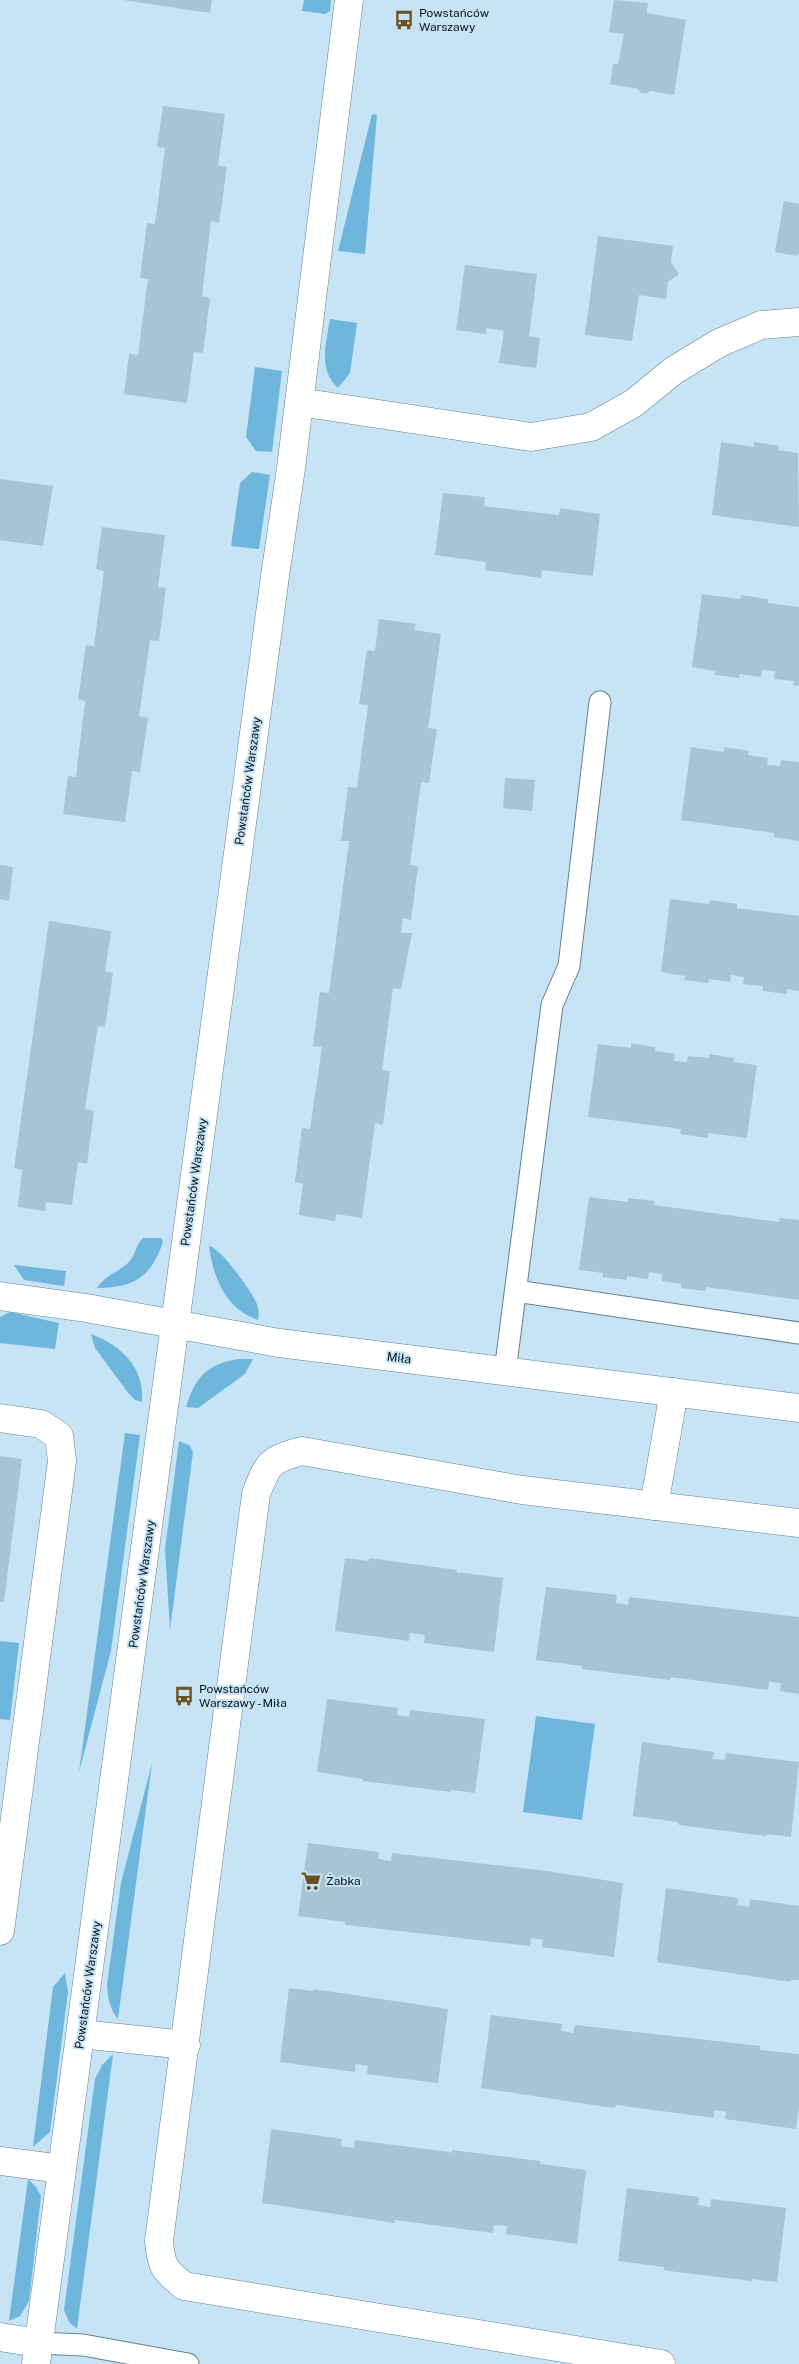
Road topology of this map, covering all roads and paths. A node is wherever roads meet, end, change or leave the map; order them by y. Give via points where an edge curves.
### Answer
1 (349, 0) edge
2 (799, 322) edge
3 (300, 402) junction
4 (600, 702) dead end
5 (516, 1292) junction
6 (0, 1296) edge
7 (175, 1324) junction
8 (799, 1333) edge
9 (505, 1372) junction
10 (674, 1392) junction
11 (799, 1408) edge
12 (0, 1418) edge
13 (654, 1506) junction
14 (799, 1523) edge
15 (0, 1931) edge
16 (81, 2034) junction
17 (186, 2045) junction
18 (0, 2161) edge
19 (62, 2169) junction
20 (0, 2337) edge
21 (38, 2353) edge
22 (188, 2364) edge
23 (661, 2364) edge

1 - 3 street, Powstańców Warszawy
2 - 3 street via 761,325 719,343 673,372 634,403 591,427 531,437
3 - 7 street, Powstańców Warszawy
4 - 5 lane via 569,966 552,1005
5 - 8 lane
5 - 9 lane
6 - 7 street, Miła
7 - 9 street, Miła via 279,1343
7 - 16 street, Powstańców Warszawy
9 - 10 street, Miła
10 - 11 street, Miła
10 - 13 street
12 - 15 street via 41,1424 59,1436 62,1461
13 - 14 street
13 - 17 street via 522,1490 302,1451 280,1457 266,1468 256,1494
16 - 17 street
16 - 19 street, Powstańców Warszawy
17 - 23 street via 159,2241 161,2261 171,2276 184,2286
18 - 19 street
19 - 21 street, Powstańców Warszawy
20 - 21 street
21 - 22 lane via 84,2346

